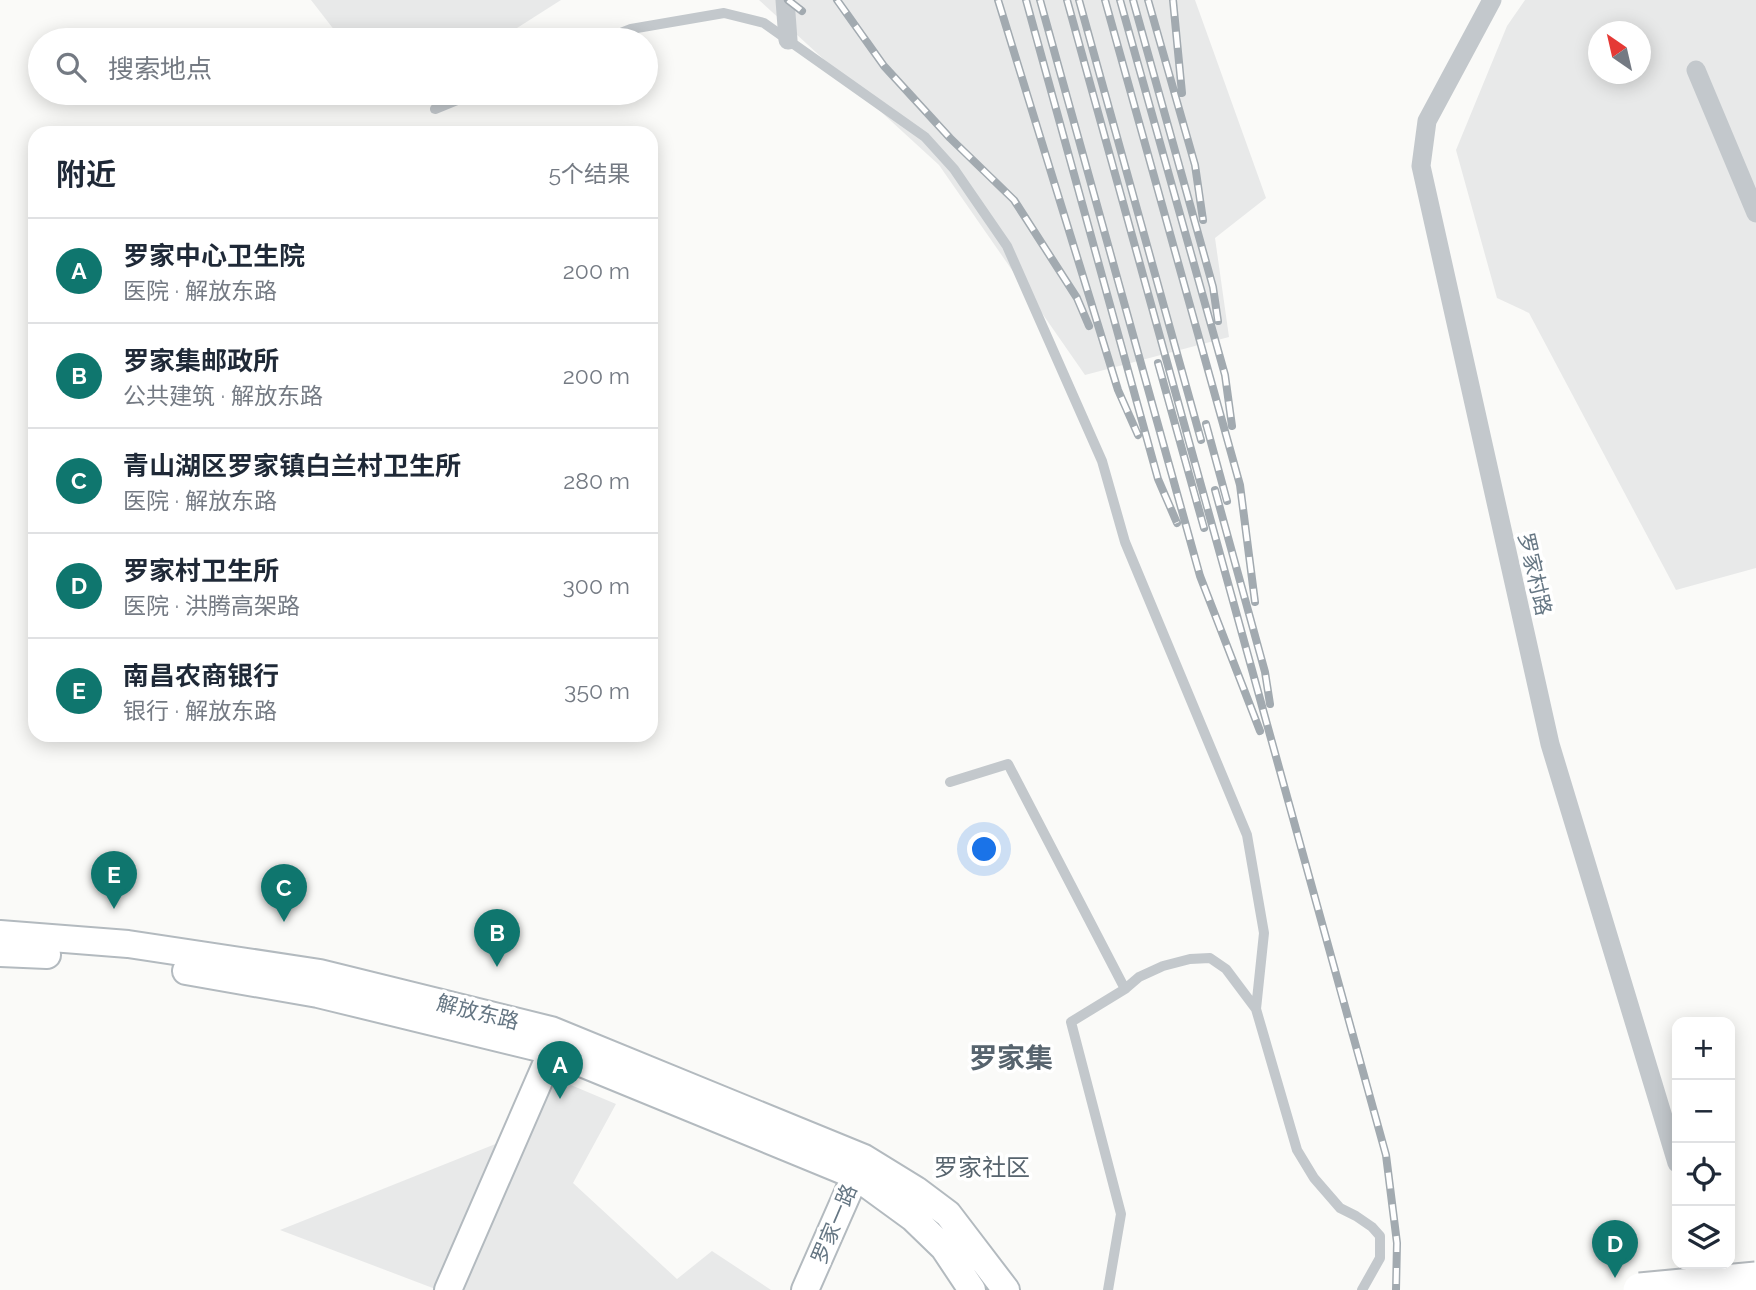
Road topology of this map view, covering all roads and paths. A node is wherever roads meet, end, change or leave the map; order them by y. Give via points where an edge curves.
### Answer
1 (785, 0) edge
2 (1492, 0) edge
3 (637, 28) edge
4 (788, 40) junction
5 (1696, 70) dead end
6 (445, 105) edge
7 (435, 109) dead end
8 (1756, 213) edge
9 (950, 782) dead end
10 (0, 934) edge
11 (0, 953) edge
12 (1125, 989) junction
13 (1256, 1009) junction
14 (552, 1051) junction
15 (1672, 1147) edge
16 (859, 1167) junction
17 (1706, 1269) edge
18 (1756, 1279) edge
19 (448, 1290) edge
20 (805, 1290) edge
21 (972, 1290) edge
22 (1006, 1290) edge
23 (1108, 1290) edge
24 (1362, 1290) edge
25 (1640, 1290) edge
26 (1712, 1290) edge

1 - 4 street
2 - 15 street, 罗家村路 via 1427,121 1421,166 1550,744
3 - 4 lane via 724,13 764,23
4 - 13 lane via 925,137 954,169 1007,246 1102,461 1125,542 1247,835 1264,933
5 - 8 street
6 - 7 lane
9 - 12 lane via 1008,764
10 - 16 main road, 解放东路 via 128,944 320,973 551,1030
11 - 14 main road, 解放东路 via 148,964 318,995
12 - 13 lane via 1163,966 1210,958 1226,969
12 - 23 lane via 1071,1022 1121,1214
13 - 24 lane via 1297,1150 1340,1208 1380,1236 1380,1258
14 - 16 main road, 解放东路
14 - 19 main road
16 - 20 main road, 罗家一路
16 - 21 main road, 解放东路 via 944,1248
16 - 22 main road, 解放东路 via 916,1190 948,1214
17 - 26 street
18 - 25 highway, bridge

